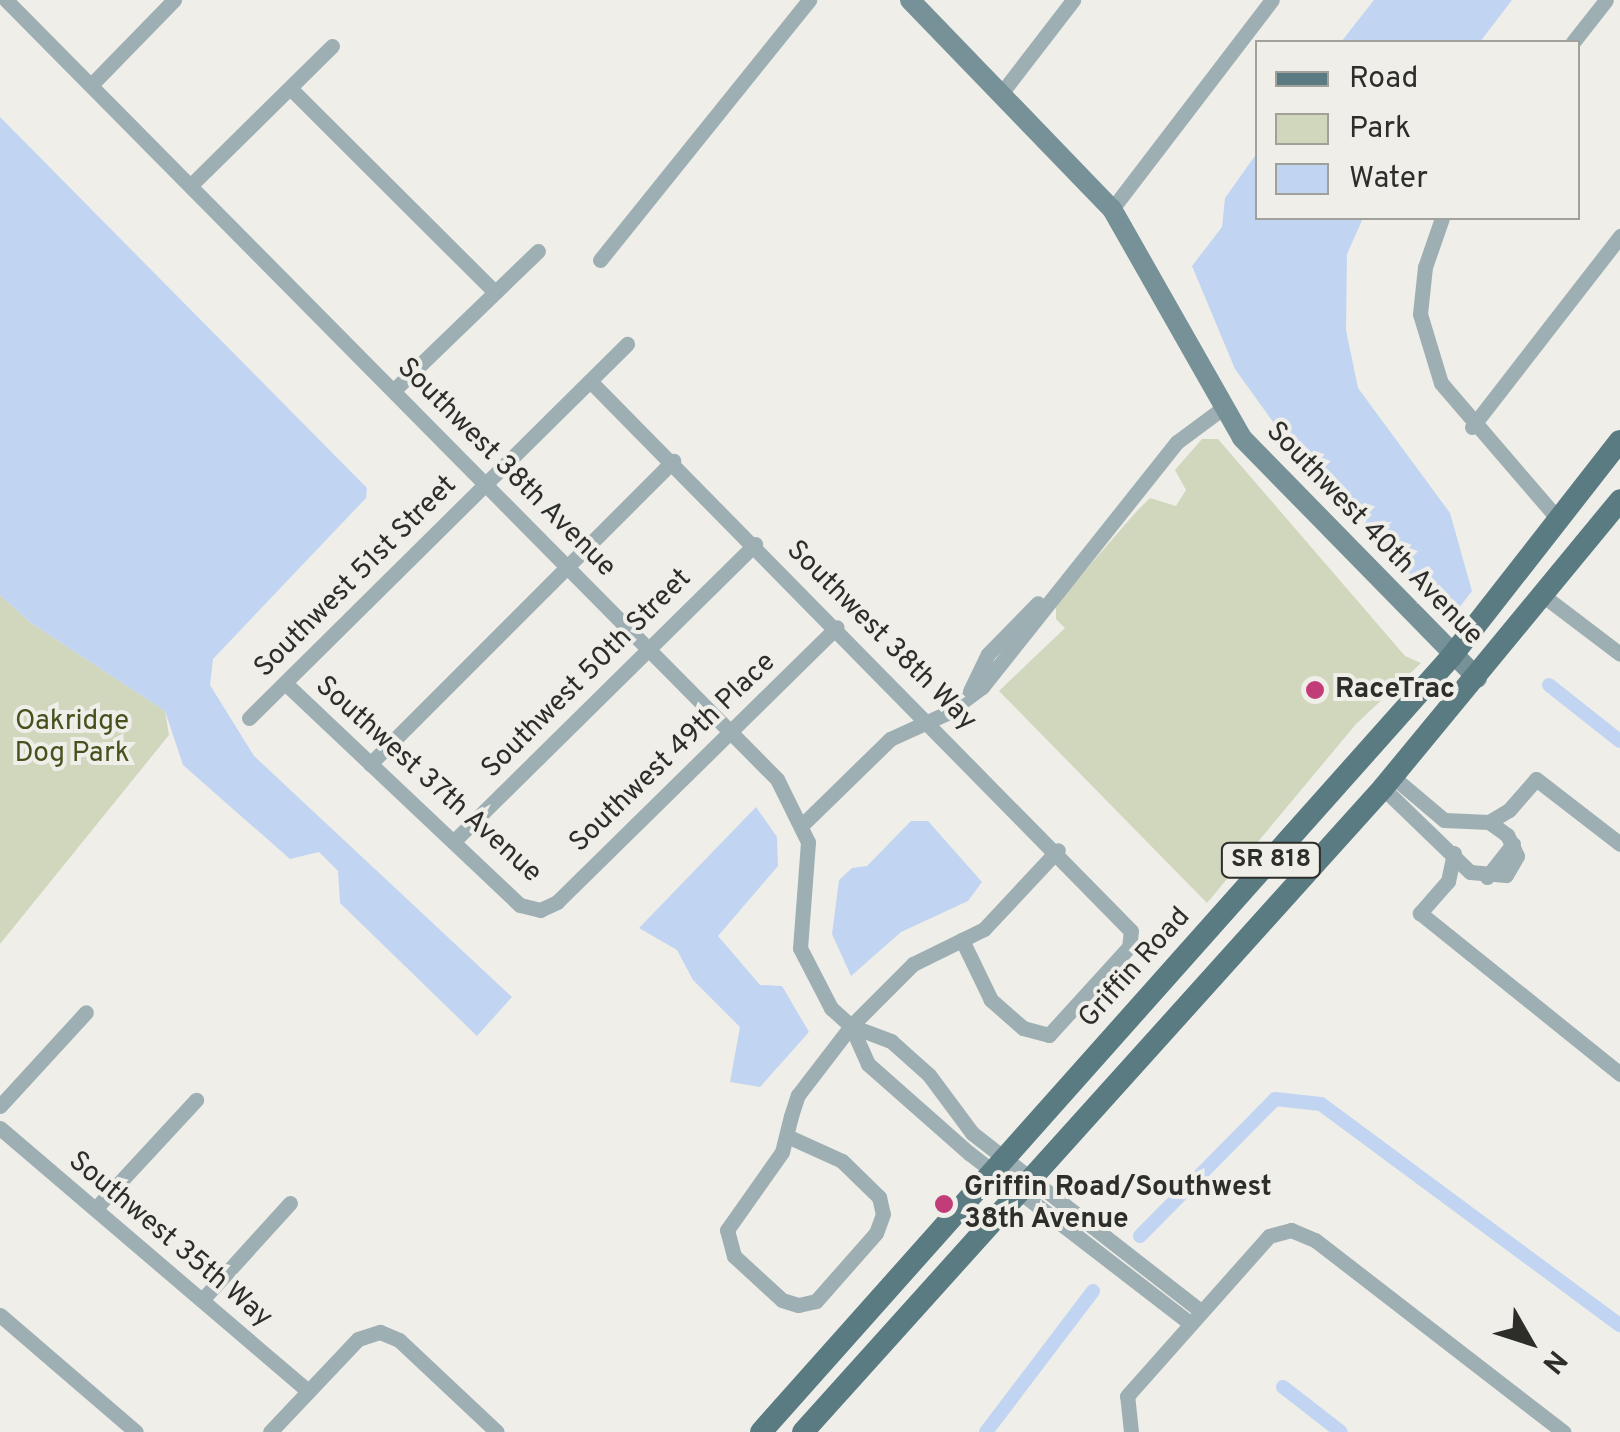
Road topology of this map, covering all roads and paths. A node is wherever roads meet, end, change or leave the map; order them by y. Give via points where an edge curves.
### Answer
1 (6, 0) edge
2 (174, 0) edge
3 (808, 0) edge
4 (910, 0) edge
5 (1073, 0) edge
6 (1272, 0) edge
7 (1606, 0) edge
8 (1574, 40) edge
9 (332, 46) dead end
10 (91, 85) junction
11 (290, 88) junction
12 (1004, 91) junction
13 (191, 185) junction
14 (1112, 209) junction
15 (1441, 220) edge
16 (1620, 236) edge
17 (538, 251) dead end
18 (600, 260) dead end
19 (494, 291) junction
20 (628, 344) dead end
21 (590, 380) junction
22 (394, 390) junction
23 (1223, 408) junction
24 (1472, 427) junction
25 (1620, 442) edge
26 (672, 462) junction
27 (485, 484) junction
28 (1620, 500) edge
29 (1559, 520) junction
30 (755, 544) junction
31 (567, 565) junction
32 (1545, 597) junction
33 (838, 627) junction
34 (648, 647) junction
35 (1620, 654) edge
36 (1451, 657) junction
37 (1477, 678) junction
38 (285, 683) junction
39 (250, 718) dead end
40 (932, 721) junction
41 (731, 729) junction
42 (370, 764) junction
43 (1388, 782) junction
44 (1509, 810) junction
45 (1489, 822) junction
46 (802, 825) junction
47 (454, 840) junction
48 (1510, 840) junction
49 (1620, 844) edge
50 (1058, 850) junction
51 (1454, 853) junction
52 (1470, 872) junction
53 (1448, 881) junction
54 (540, 910) joint
55 (962, 940) junction
56 (86, 1012) dead end
57 (852, 1026) junction
58 (1620, 1074) edge
59 (196, 1100) dead end
60 (0, 1106) edge
61 (0, 1128) edge
62 (787, 1136) junction
63 (999, 1166) junction
64 (1025, 1186) junction
65 (290, 1203) dead end
66 (95, 1209) junction
67 (202, 1300) junction
68 (0, 1316) edge
69 (1195, 1317) junction
70 (308, 1391) junction
71 (136, 1432) edge
72 (270, 1432) edge
73 (497, 1432) edge
74 (761, 1432) edge
75 (803, 1432) edge
76 (1132, 1432) edge
77 (1563, 1432) edge

1 - 10 street, Southwest 38th Avenue
2 - 10 street
3 - 18 street
4 - 12 street, Southwest 40th Avenue
5 - 12 street
6 - 14 street
7 - 8 street
9 - 11 street
10 - 13 street, Southwest 38th Avenue
11 - 13 street
11 - 19 street
12 - 14 street, Southwest 40th Avenue
13 - 22 street, Southwest 38th Avenue
14 - 23 street, Southwest 40th Avenue
15 - 24 street via 1425,267 1420,314 1440,383
16 - 24 street
17 - 19 street
19 - 22 street
20 - 21 street, Southwest 51st Street
21 - 26 street, Southwest 38th Way
21 - 27 street, Southwest 51st Street
22 - 27 street, Southwest 38th Avenue
23 - 36 street, Southwest 40th Avenue via 1273,474
23 - 40 street via 1177,442 1052,591 1023,637 966,698
24 - 29 street
25 - 29 main road, Griffin Road / SR 818
26 - 30 street, Southwest 38th Way
26 - 31 street
27 - 31 street, Southwest 38th Avenue
27 - 38 street, Southwest 51st Street
28 - 32 main road, SR 818
29 - 36 main road, Griffin Road / SR 818
30 - 33 street, Southwest 38th Way
30 - 34 street, Southwest 50th Street
31 - 34 street, Southwest 38th Avenue
31 - 42 street
32 - 35 street
32 - 37 main road, SR 818
33 - 40 street, Southwest 38th Way
33 - 41 street, Southwest 49th Place
34 - 41 street, Southwest 38th Avenue
34 - 47 street, Southwest 50th Street
36 - 37 street, Southwest 40th Avenue
36 - 63 main road, Griffin Road / SR 818
37 - 43 main road, SR 818
38 - 39 street, Southwest 51st Street
38 - 42 street, Southwest 37th Avenue
40 - 46 street via 890,739
40 - 50 street, Southwest 38th Way
41 - 46 street, Southwest 38th Avenue via 777,778
41 - 54 street, Southwest 49th Place via 557,902
42 - 47 street, Southwest 37th Avenue
43 - 45 street via 1444,820
43 - 51 street
43 - 64 main road, SR 818
44 - 45 street
44 - 48 street
44 - 49 street via 1536,779
45 - 48 street
46 - 57 street, Southwest 38th Avenue via 808,842 800,948 810,977
47 - 54 street, Southwest 37th Avenue via 520,905
48 - 52 street via 1518,856 1506,876
50 - 55 street via 984,929
50 - 55 street, Southwest 38th Way via 1131,930 1129,947 1060,1028 1036,1033 991,1000
51 - 52 street
51 - 53 street
52 - 53 street
53 - 58 street via 1420,913
55 - 57 street via 928,951
56 - 60 street
57 - 62 street via 798,1096
57 - 63 street, Southwest 38th Avenue via 868,1064
57 - 63 street, Southwest 38th Avenue via 891,1041 929,1075
59 - 66 street
61 - 66 street, Southwest 35th Way
62 - 62 street via 777,1162 732,1221 727,1244 782,1300 798,1305 816,1301 876,1233 883,1214 878,1197 842,1161
63 - 64 street, Southwest 38th Avenue
63 - 74 main road, Griffin Road / SR 818
64 - 69 street, Southwest 38th Avenue
64 - 75 main road, SR 818
65 - 67 street
66 - 67 street, Southwest 35th Way
67 - 70 street, Southwest 35th Way
68 - 71 street
69 - 76 street via 1127,1396
69 - 77 street via 1269,1236 1291,1230 1315,1240
70 - 72 street
70 - 73 street via 358,1340 380,1332 399,1340

